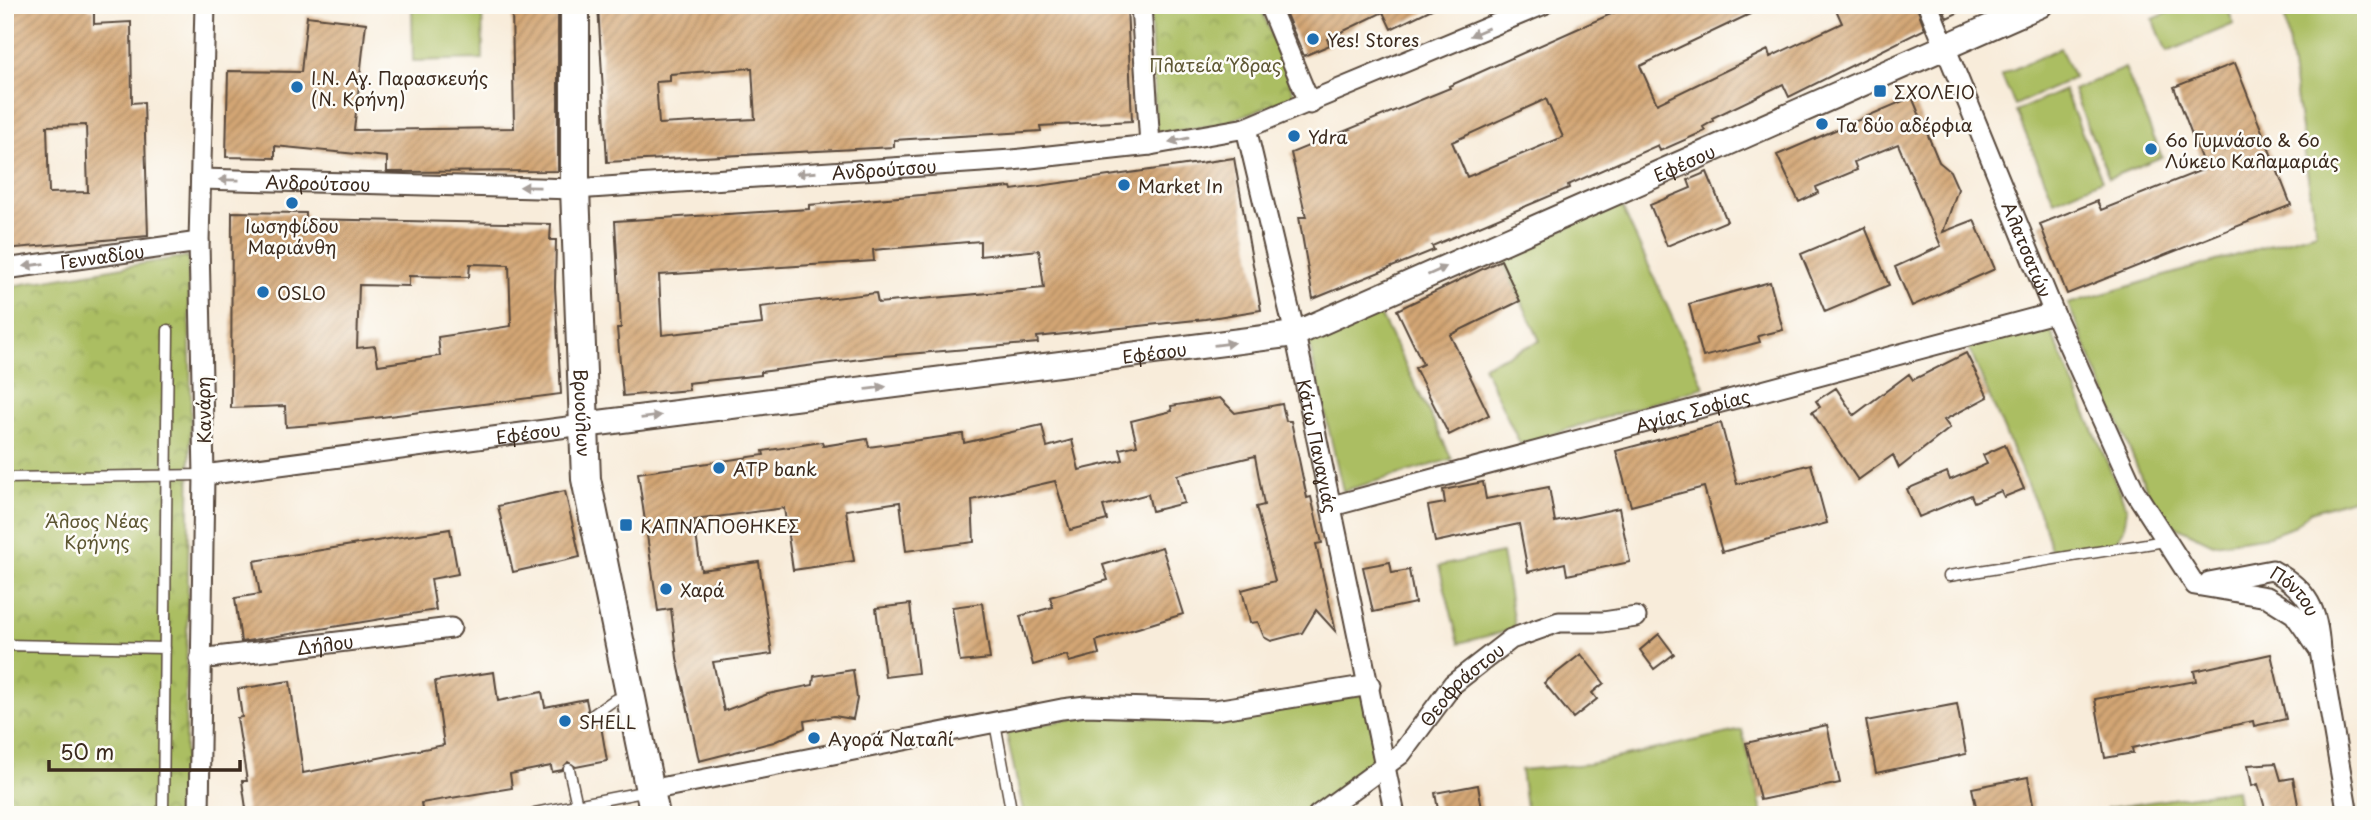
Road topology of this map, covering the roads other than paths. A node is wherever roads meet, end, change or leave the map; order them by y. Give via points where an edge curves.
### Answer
1 (205, 5) edge
2 (575, 5) edge
3 (1141, 5) edge
4 (1269, 5) edge
5 (1542, 5) edge
6 (1928, 5) edge
7 (2040, 5) edge
8 (1946, 46) junction
9 (1310, 104) junction
10 (1246, 128) junction
11 (1150, 145) junction
12 (201, 179) junction
13 (575, 189) junction
14 (199, 243) junction
15 (5, 269) edge
16 (2054, 313) junction
17 (168, 331) dead end
18 (1295, 334) junction
19 (583, 425) junction
20 (167, 475) junction
21 (204, 475) junction
22 (5, 478) edge
23 (1332, 506) junction
24 (2165, 541) junction
25 (1949, 576) dead end
26 (2194, 585) junction
27 (1636, 617) dead end
28 (451, 628) dead end
29 (5, 645) edge
30 (165, 648) junction
31 (2320, 651) junction
32 (200, 659) junction
33 (1370, 685) junction
34 (632, 695) junction
35 (590, 717) dead end
36 (995, 723) junction
37 (1384, 766) junction
38 (569, 769) dead end
39 (652, 802) edge
40 (577, 805) junction
41 (535, 813) dead end
42 (163, 815) edge
43 (199, 815) edge
44 (1012, 815) edge
45 (1318, 815) edge
46 (1395, 815) edge
47 (2348, 815) edge

1 - 12 street, Κανάρη
2 - 13 main road, Βρυούλων
3 - 11 street
4 - 9 street
5 -> 9 street, Ανδρούτσου
6 - 8 street, Αλατσατών
7 - 8 street, Εφέσου
8 - 16 street, Αλατσατών
18 -> 8 street, Εφέσου
9 - 10 street, Ανδρούτσου
10 -> 11 street, Ανδρούτσου
10 - 18 street, Κάτω Παναγιάς
11 -> 13 street, Ανδρούτσου via 1012,160
13 -> 12 street, Ανδρούτσου
12 - 14 street, Κανάρη
13 - 19 main road, Βρυούλων
14 -> 15 street, Γενναδίου
14 - 21 street, Κανάρη
16 - 23 street, Αγίας Σοφίας
16 - 24 street, Αλατσατών via 2134,490
17 - 20 lane
19 -> 18 street, Εφέσου
18 - 23 street, Κάτω Παναγιάς
19 - 21 street, Εφέσου
19 - 34 main road, Βρυούλων via 586,479
20 - 21 lane
20 - 22 lane
20 - 30 lane
21 - 32 street, Κανάρη
23 - 33 street, Κάτω Παναγιάς
24 - 25 lane
24 - 26 street, Αλατσατών
26 - 31 street via 2267,597 2294,614
26 - 31 street, Πόντου via 2272,570 2293,581 2307,598 2319,621
27 - 37 street, Θεοφράστου via 1559,622 1511,639 1453,684 1401,754
28 - 32 street, Δήλου
29 - 30 lane
30 - 42 lane
31 - 47 street, Πόντου
32 - 43 street, Κανάρη
33 - 36 street via 1214,710 1086,706
33 - 37 street, Κάτω Παναγιάς
34 - 35 lane via 614,700
34 - 39 main road, Βρυούλων
36 - 39 street
36 - 44 lane
37 - 45 street, Θεοφράστου
37 - 46 street, Κάτω Παναγιάς
38 - 40 lane
39 - 40 lane
40 - 41 lane

